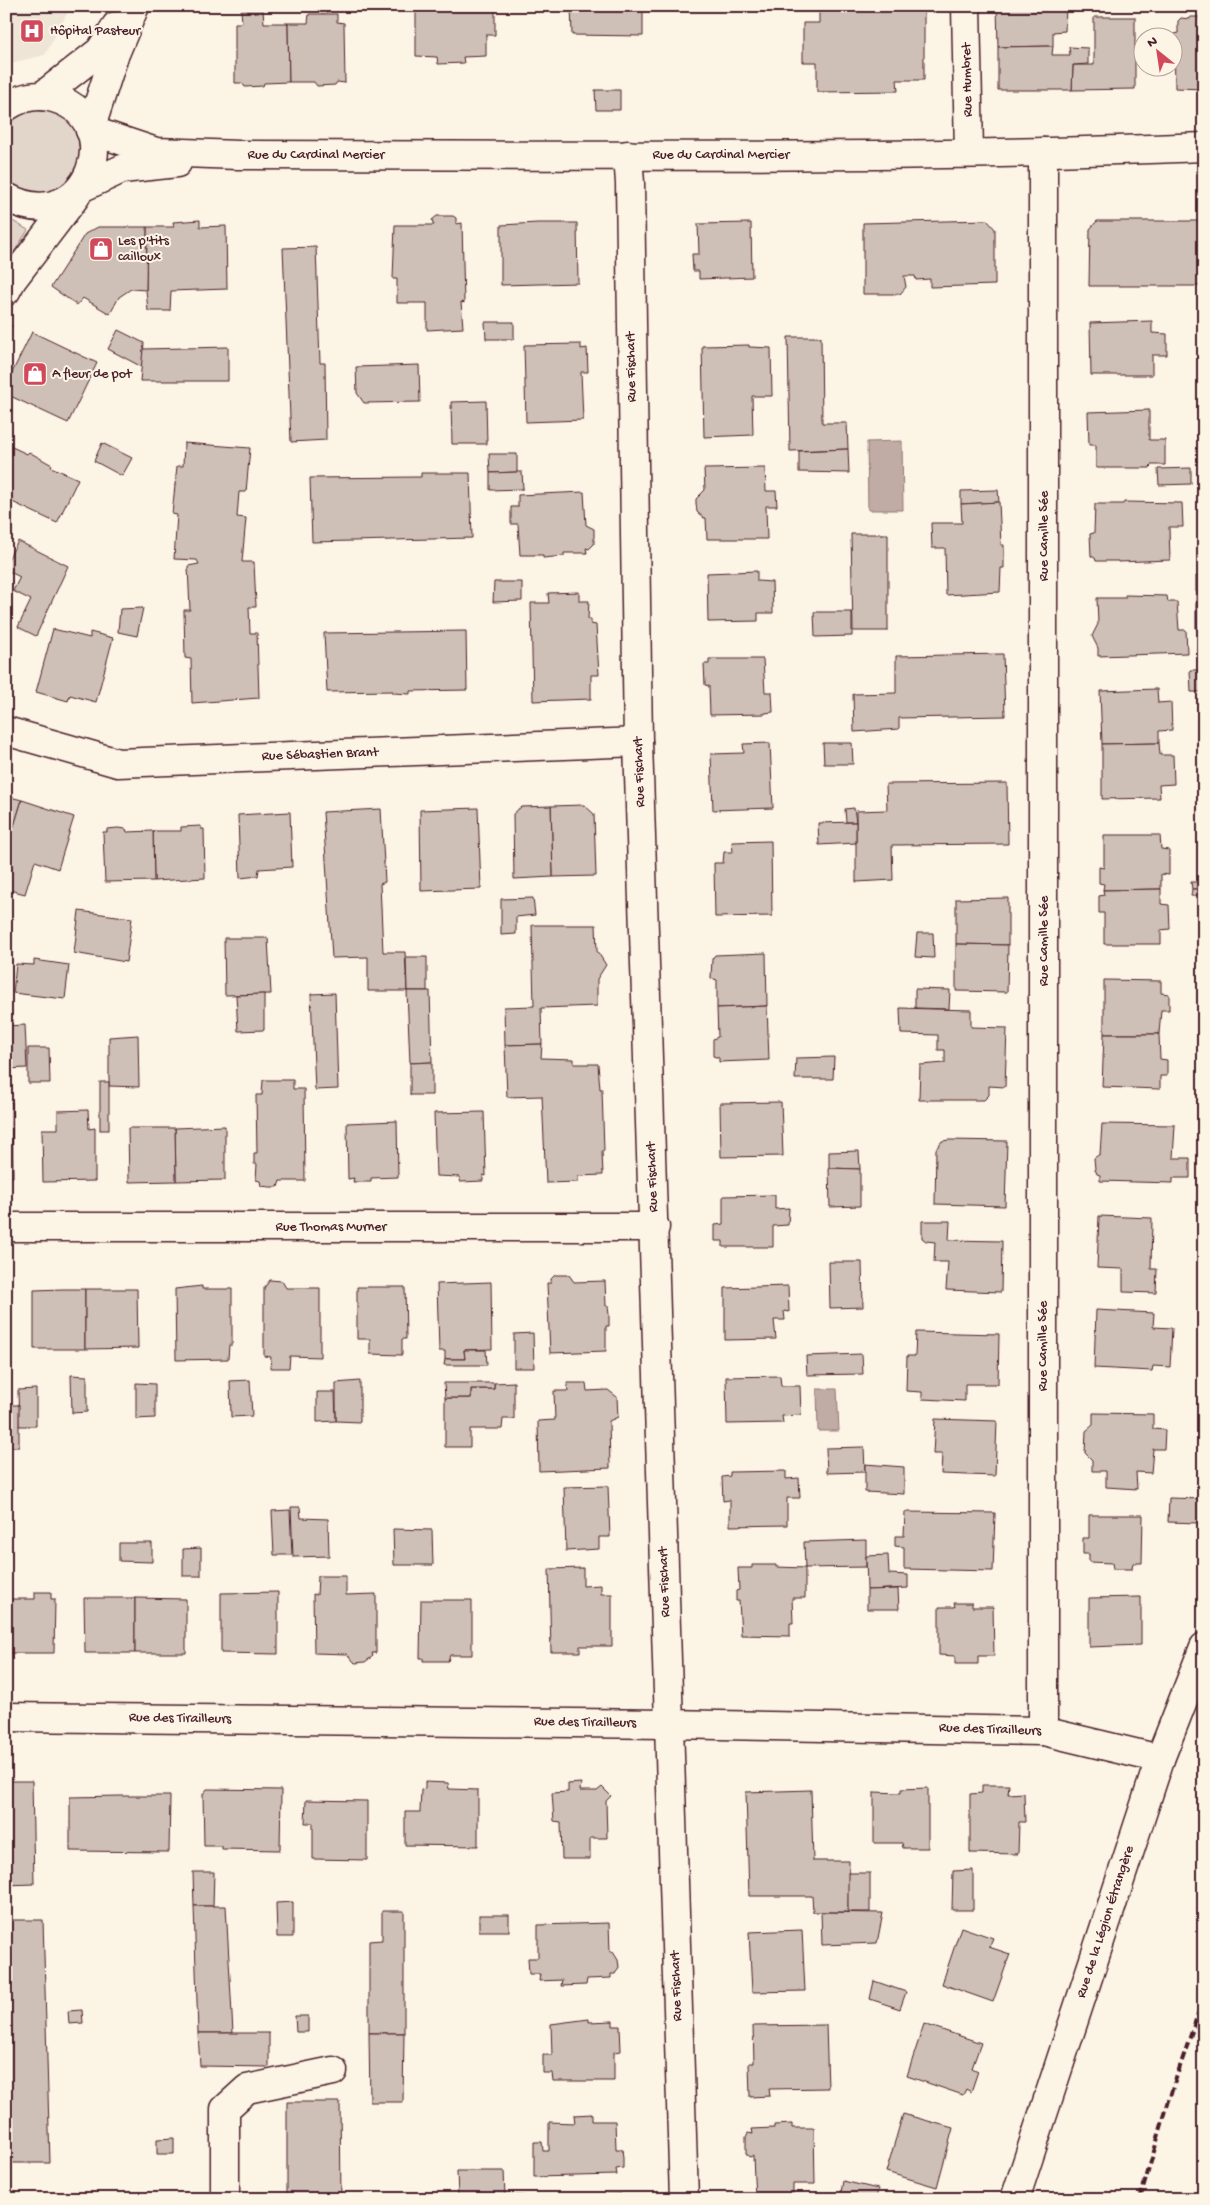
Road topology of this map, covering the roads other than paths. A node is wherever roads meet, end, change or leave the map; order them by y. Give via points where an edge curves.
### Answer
1 (129, 6) edge
2 (135, 6) edge
3 (966, 6) edge
4 (42, 96) junction
5 (7, 106) edge
6 (90, 130) junction
7 (1204, 146) edge
8 (1043, 152) junction
9 (969, 153) junction
10 (238, 155) junction
11 (628, 155) junction
12 (81, 188) junction
13 (6, 197) edge
14 (6, 291) edge
15 (6, 731) edge
16 (638, 742) junction
17 (6, 1227) edge
18 (655, 1227) junction
19 (1204, 1647) edge
20 (6, 1717) edge
21 (668, 1724) junction
22 (1042, 1731) junction
23 (1160, 1759) junction
24 (333, 2071) dead end
25 (225, 2199) edge
26 (684, 2199) edge
27 (1016, 2199) edge

1 - 4 street via 100,51
2 - 6 street via 114,56
3 - 9 street, Rue Humbret
4 - 5 street via 24,98
4 - 6 street via 71,106
6 - 10 street, Rue du Cardinal Mercier via 156,152
6 - 12 street via 94,160
7 - 8 street, Rue du Cardinal Mercier
8 - 9 street, Rue du Cardinal Mercier
8 - 22 street, Rue Camille Sée
9 - 11 street, Rue du Cardinal Mercier
10 - 11 street, Rue du Cardinal Mercier
10 - 12 street, Rue du Cardinal Mercier via 122,169
11 - 16 street, Rue Fischart
12 - 13 street via 55,206 20,205
12 - 14 street
15 - 16 street, Rue Sébastien Brant via 118,763
16 - 18 street, Rue Fischart
17 - 18 street, Rue Thomas Murner
18 - 21 street, Rue Fischart
19 - 23 street, Rue de la Légion Étrangère
20 - 21 street, Rue des Tirailleurs
21 - 22 street, Rue des Tirailleurs
21 - 26 street, Rue Fischart
22 - 23 street, Rue des Tirailleurs
23 - 27 street, Rue de la Légion Étrangère
24 - 25 street via 247,2089 225,2109

